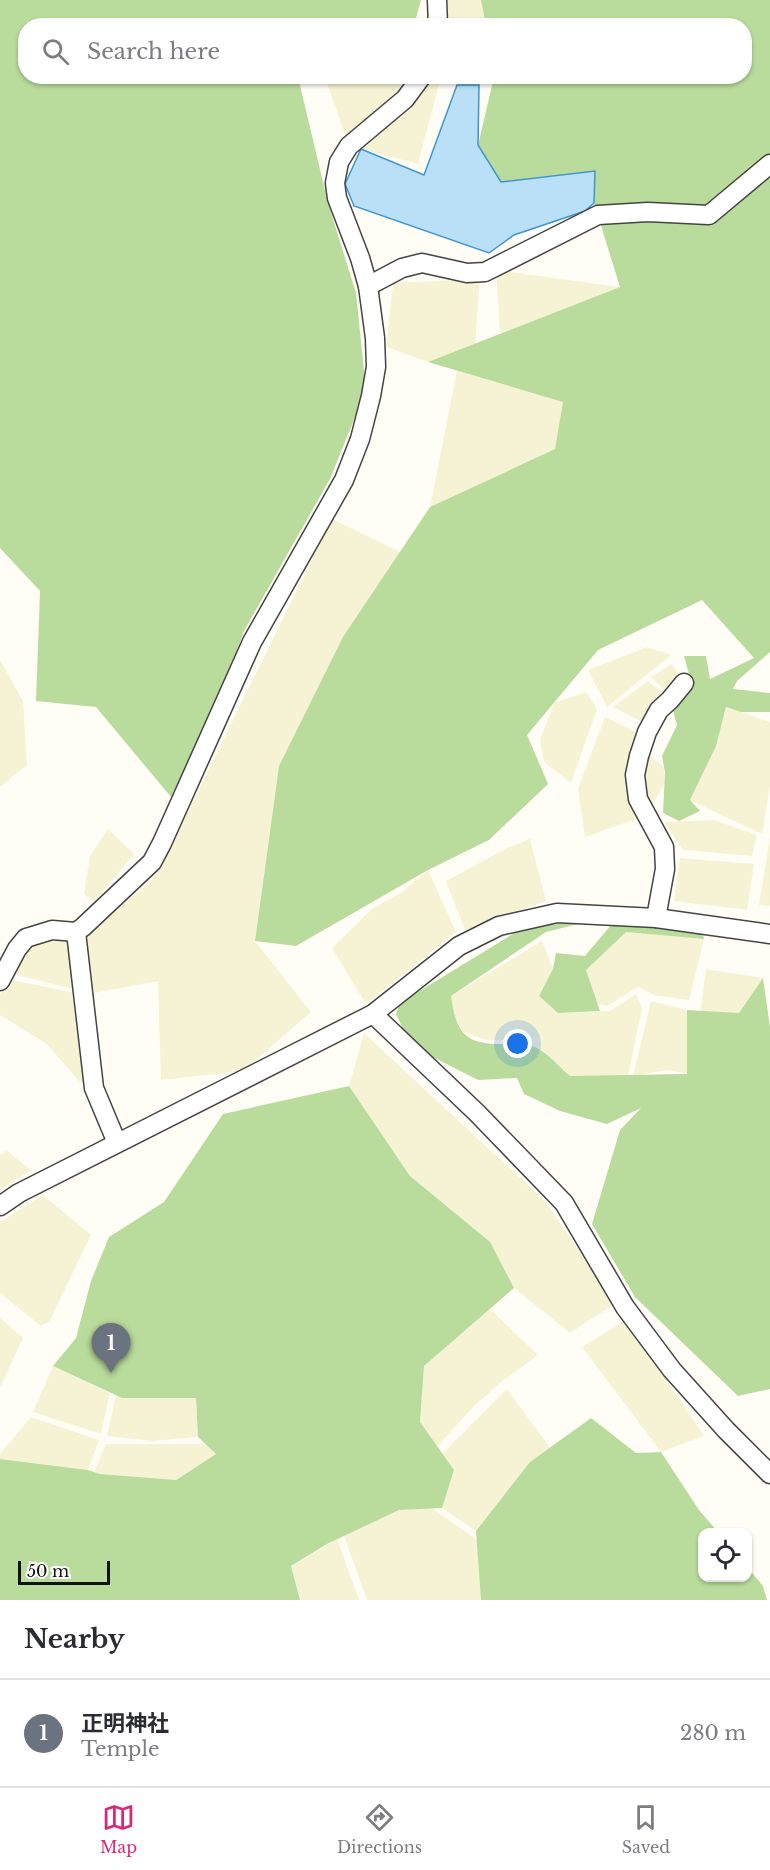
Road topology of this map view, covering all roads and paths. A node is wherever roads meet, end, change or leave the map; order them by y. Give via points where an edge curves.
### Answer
1 (437, 0) edge
2 (438, 18) edge
3 (416, 84) edge
4 (770, 164) edge
5 (368, 286) junction
6 (684, 682) dead end
7 (656, 918) junction
8 (76, 932) junction
9 (770, 934) edge
10 (0, 981) edge
11 (373, 1014) junction
12 (117, 1143) junction
13 (0, 1206) edge
14 (770, 1474) edge

1 - 2 street
3 - 5 street via 405,99 349,146 339,162 337,198
4 - 5 street via 709,215 598,214 485,272 467,273 422,263 402,268
5 - 8 street via 376,367 360,439 344,480 252,642 152,862
6 - 7 street via 659,710 647,732 635,775 638,799 664,847 665,869
7 - 9 street
7 - 11 street via 557,913 499,926 459,946
8 - 10 street via 52,930 26,939
8 - 12 street via 94,1088
11 - 12 street
11 - 14 street via 564,1203 625,1306 672,1370
12 - 13 street

